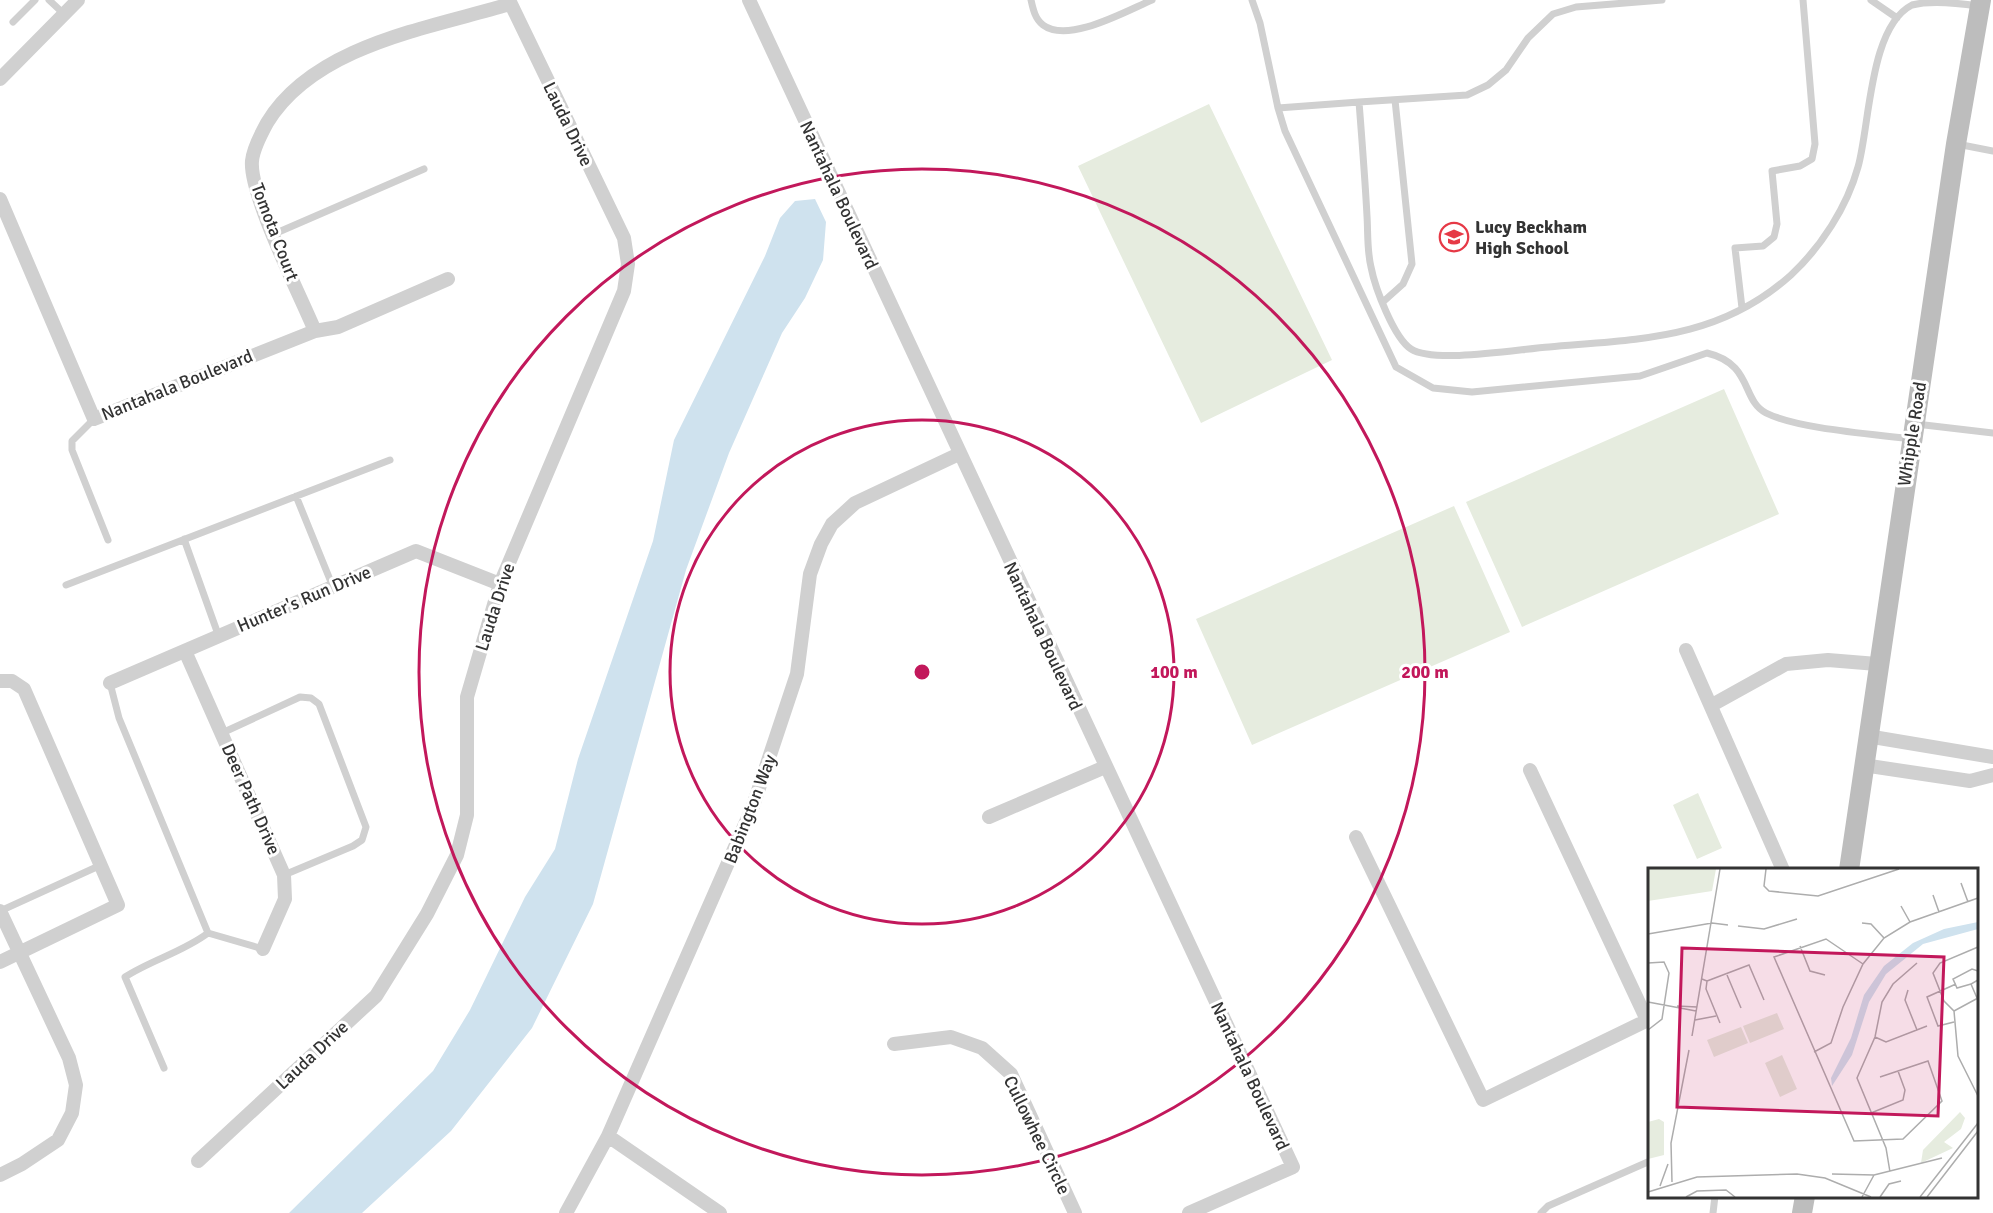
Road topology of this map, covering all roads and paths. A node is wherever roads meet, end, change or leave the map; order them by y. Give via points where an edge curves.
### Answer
1 (35, 0) edge
2 (49, 0) edge
3 (78, 0) edge
4 (749, 0) edge
5 (1031, 0) edge
6 (1152, 0) edge
7 (1252, 0) edge
8 (1662, 0) edge
9 (1803, 0) edge
10 (1871, 0) edge
11 (510, 2) edge
12 (1981, 3) edge
13 (64, 14) junction
14 (1897, 18) junction
15 (13, 22) dead end
16 (0, 79) edge
17 (1395, 100) junction
18 (1359, 102) junction
19 (1278, 108) junction
20 (1956, 144) junction
21 (1993, 151) edge
22 (424, 169) dead end
23 (0, 199) edge
24 (274, 234) junction
25 (448, 279) dead end
26 (1384, 301) junction
27 (1742, 308) junction
28 (315, 331) junction
29 (94, 419) junction
30 (1913, 431) junction
31 (1993, 433) edge
32 (959, 454) junction
33 (390, 460) dead end
34 (296, 496) junction
35 (184, 539) junction
36 (108, 540) dead end
37 (500, 584) junction
38 (66, 585) dead end
39 (333, 587) junction
40 (219, 637) junction
41 (1686, 650) dead end
42 (186, 651) junction
43 (1877, 664) junction
44 (0, 681) edge
45 (110, 682) joint
46 (1712, 705) junction
47 (222, 733) junction
48 (1867, 736) junction
49 (1993, 758) edge
50 (1863, 765) junction
51 (1105, 767) junction
52 (1530, 770) dead end
53 (1993, 775) edge
54 (989, 817) dead end
55 (1356, 837) dead end
56 (101, 865) junction
57 (1782, 868) edge
58 (1849, 868) edge
59 (284, 875) junction
60 (0, 911) edge
61 (208, 933) junction
62 (263, 949) joint
63 (19, 953) junction
64 (0, 962) edge
65 (1648, 1020) edge
66 (894, 1044) dead end
67 (164, 1068) dead end
68 (608, 1136) junction
69 (198, 1161) dead end
70 (1648, 1162) edge
71 (0, 1175) edge
72 (1715, 1198) edge
73 (1805, 1198) edge
74 (566, 1213) edge
75 (720, 1213) edge
76 (1075, 1213) edge
77 (1189, 1213) edge
78 (1541, 1213) edge
79 (1713, 1213) edge
80 (1802, 1213) edge

1 - 15 lane
2 - 13 lane
3 - 13 street
4 - 32 street, Nantahala Boulevard
5 - 6 lane via 1042,24 1056,31 1078,30
7 - 19 lane
8 - 17 lane via 1576,7 1553,14 1528,38 1506,70 1488,85 1467,95
9 - 27 lane via 1815,144 1812,159 1800,166 1772,171 1777,224 1774,237 1763,246 1735,248
10 - 14 lane
11 - 24 street, Tomota Court via 368,46 328,65 274,112 252,160 255,189
11 - 37 street, Lauda Drive via 624,238 628,264 624,291
12 - 14 lane via 1934,0 1913,5
12 - 20 main road, Whipple Road
13 - 16 street
14 - 27 lane via 1882,45 1858,168 1831,229 1791,275
17 - 18 lane
17 - 26 lane via 1412,264 1403,284
18 - 19 lane
18 - 26 lane via 1371,267
19 - 30 lane via 1285,131 1396,367 1433,388 1472,392 1640,376 1707,353 1737,368 1762,411 1784,421
20 - 21 lane
20 - 30 main road, Whipple Road
22 - 24 lane
23 - 29 street, Nantahala Boulevard
24 - 28 street, Tomota Court
25 - 28 street, Nantahala Boulevard via 338,327
26 - 27 lane via 1401,341 1427,356 1675,335 1718,321
28 - 29 street, Nantahala Boulevard
29 - 36 lane via 72,441 72,450
30 - 31 lane
30 - 43 main road, Whipple Road
32 - 51 street, Nantahala Boulevard
32 - 68 street, Babington Way via 855,503 832,524 821,544 810,574 797,674 753,806
33 - 34 lane
34 - 35 lane
34 - 39 lane
35 - 38 lane
35 - 40 lane
37 - 39 street, Hunter's Run Drive via 416,551
37 - 69 street, Lauda Drive via 467,697 467,816 457,855 427,914 376,996
39 - 40 street, Hunter's Run Drive
40 - 42 street, Hunter's Run Drive
41 - 46 street
42 - 45 street, Hunter's Run Drive
42 - 47 street, Deer Path Drive
43 - 46 street via 1828,660 1786,664
43 - 48 main road, Whipple Road
44 - 56 street via 12,681 24,689
45 - 61 lane via 119,718
46 - 57 street
47 - 59 street, Deer Path Drive
47 - 59 lane via 300,697 319,704 366,827 362,840 353,846
48 - 49 street
48 - 50 main road, Whipple Road
50 - 53 street via 1970,781
50 - 58 main road, Whipple Road
51 - 54 street
51 - 77 street, Nantahala Boulevard via 1293,1167
52 - 65 street
55 - 65 street via 1483,1100
56 - 60 lane
56 - 63 street via 118,905
59 - 62 street, Deer Path Drive via 285,899
60 - 63 street
61 - 62 lane
61 - 67 lane via 194,944 146,963 124,977
63 - 64 street
63 - 71 street via 69,1058 76,1085 72,1113 58,1140
66 - 76 street, Cullowhee Circle via 951,1037 982,1048 1011,1074
68 - 74 street, Babington Way
68 - 75 street
70 - 78 lane via 1548,1206
72 - 79 lane
73 - 80 main road

